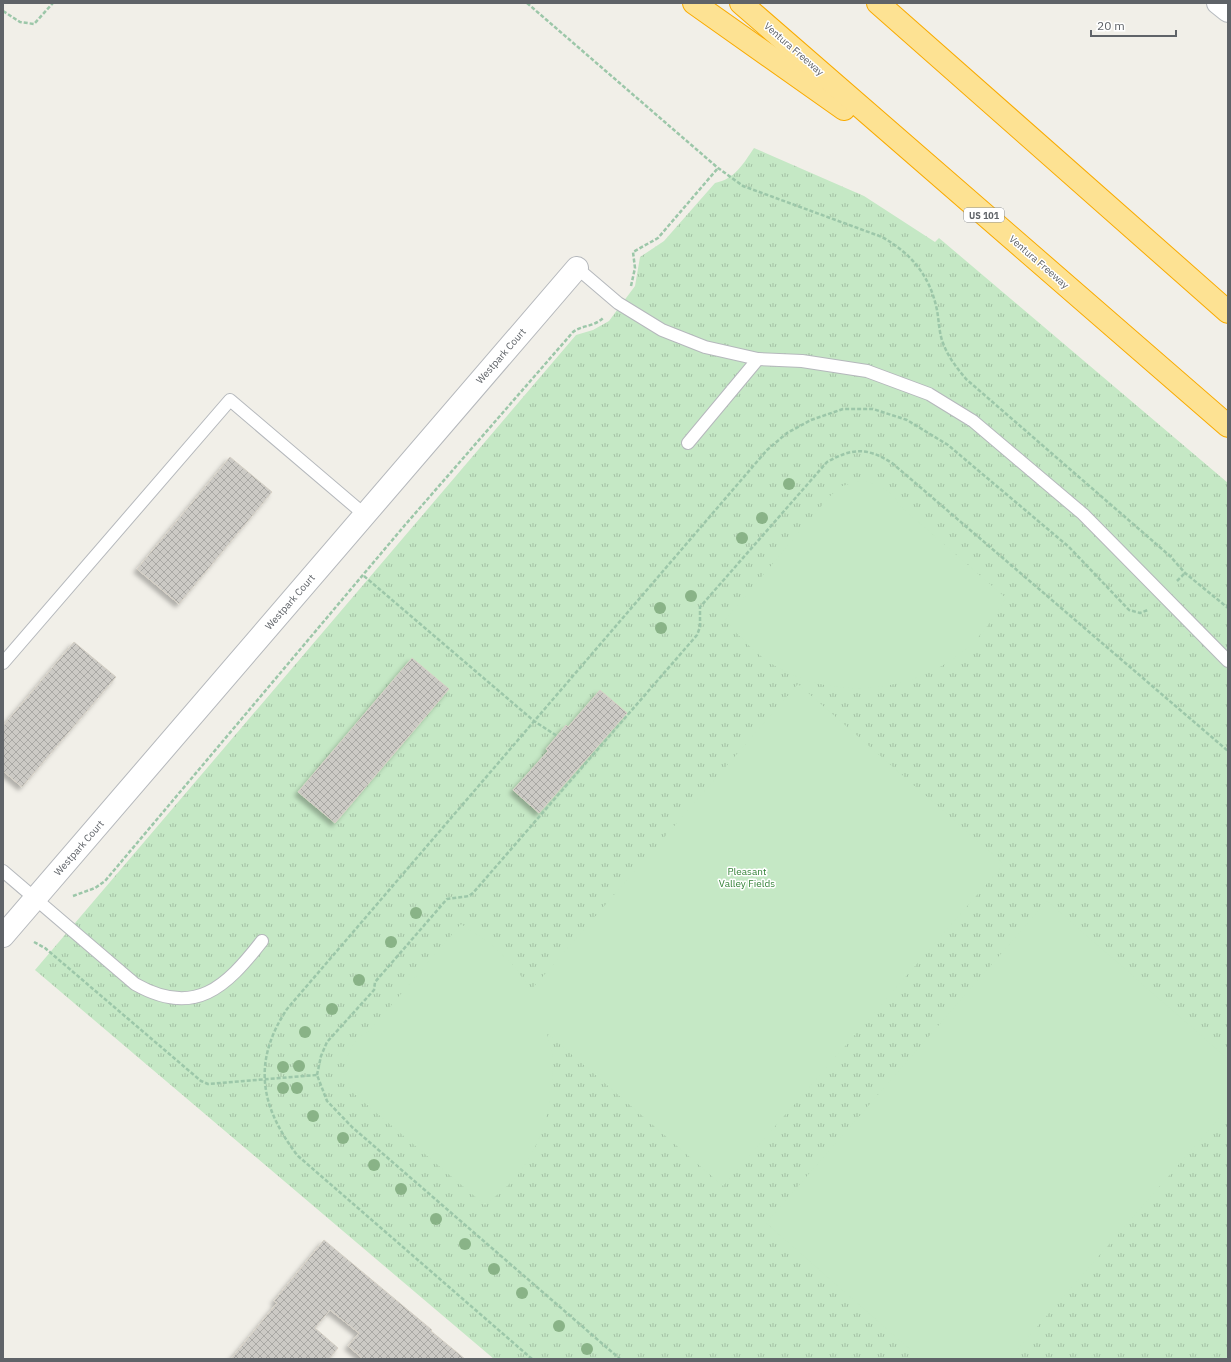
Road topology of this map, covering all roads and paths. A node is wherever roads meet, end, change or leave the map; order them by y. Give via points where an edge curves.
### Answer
1 (53, 3) edge
2 (527, 3) edge
3 (694, 3) edge
4 (741, 3) edge
5 (878, 3) edge
6 (1218, 3) edge
7 (3, 10) edge
8 (1228, 11) edge
9 (718, 168) junction
10 (944, 179) junction
11 (577, 268) joint
12 (618, 303) junction
13 (1228, 312) edge
14 (758, 359) junction
15 (1228, 426) edge
16 (688, 443) dead end
17 (364, 515) junction
18 (364, 576) junction
19 (1228, 608) edge
20 (1148, 610) dead end
21 (1228, 661) edge
22 (3, 663) edge
23 (534, 721) junction
24 (557, 736) dead end
25 (1228, 752) edge
26 (3, 871) edge
27 (73, 896) dead end
28 (35, 899) junction
29 (3, 936) edge
30 (262, 940) dead end
31 (34, 942) dead end
32 (317, 1075) junction
33 (264, 1079) junction
34 (532, 1359) edge
35 (620, 1359) edge

1 - 7 path via 34,24 20,22
2 - 9 path
3 - 10 highway
4 - 10 highway, Ventura Freeway / US 101
5 - 13 highway
6 - 8 street
9 - 12 path via 658,238 633,252 635,268 631,287
9 - 19 path via 743,186 882,237 911,257 930,286 942,342 951,360 966,379
10 - 15 highway, Ventura Freeway / US 101
11 - 12 lane
11 - 17 street, Westpark Court
12 - 14 lane via 662,330 705,347
12 - 18 path via 599,322 573,332 410,519
14 - 16 lane
14 - 21 lane via 802,361 867,371 929,394 973,421 1083,514
17 - 22 lane via 230,400
17 - 28 street, Westpark Court
18 - 23 path
18 - 27 path via 105,882
20 - 23 path via 1140,613 1129,610 1069,547 948,445 907,420 873,410 843,409 811,420 787,433 767,450
23 - 24 path
23 - 33 path via 287,1009 274,1028 268,1046
25 - 32 path via 892,463 879,455 865,452 853,451 842,454 827,462 700,607 700,627 697,635 473,893 469,896 447,899 374,982 374,990 327,1042
26 - 28 lane
28 - 29 street, Westpark Court
28 - 30 lane via 135,984 164,996 185,998 212,990 234,975
31 - 33 path via 45,948 201,1081 208,1084
32 - 33 path
32 - 35 path via 327,1101 352,1127
33 - 34 path via 275,1121 298,1156

